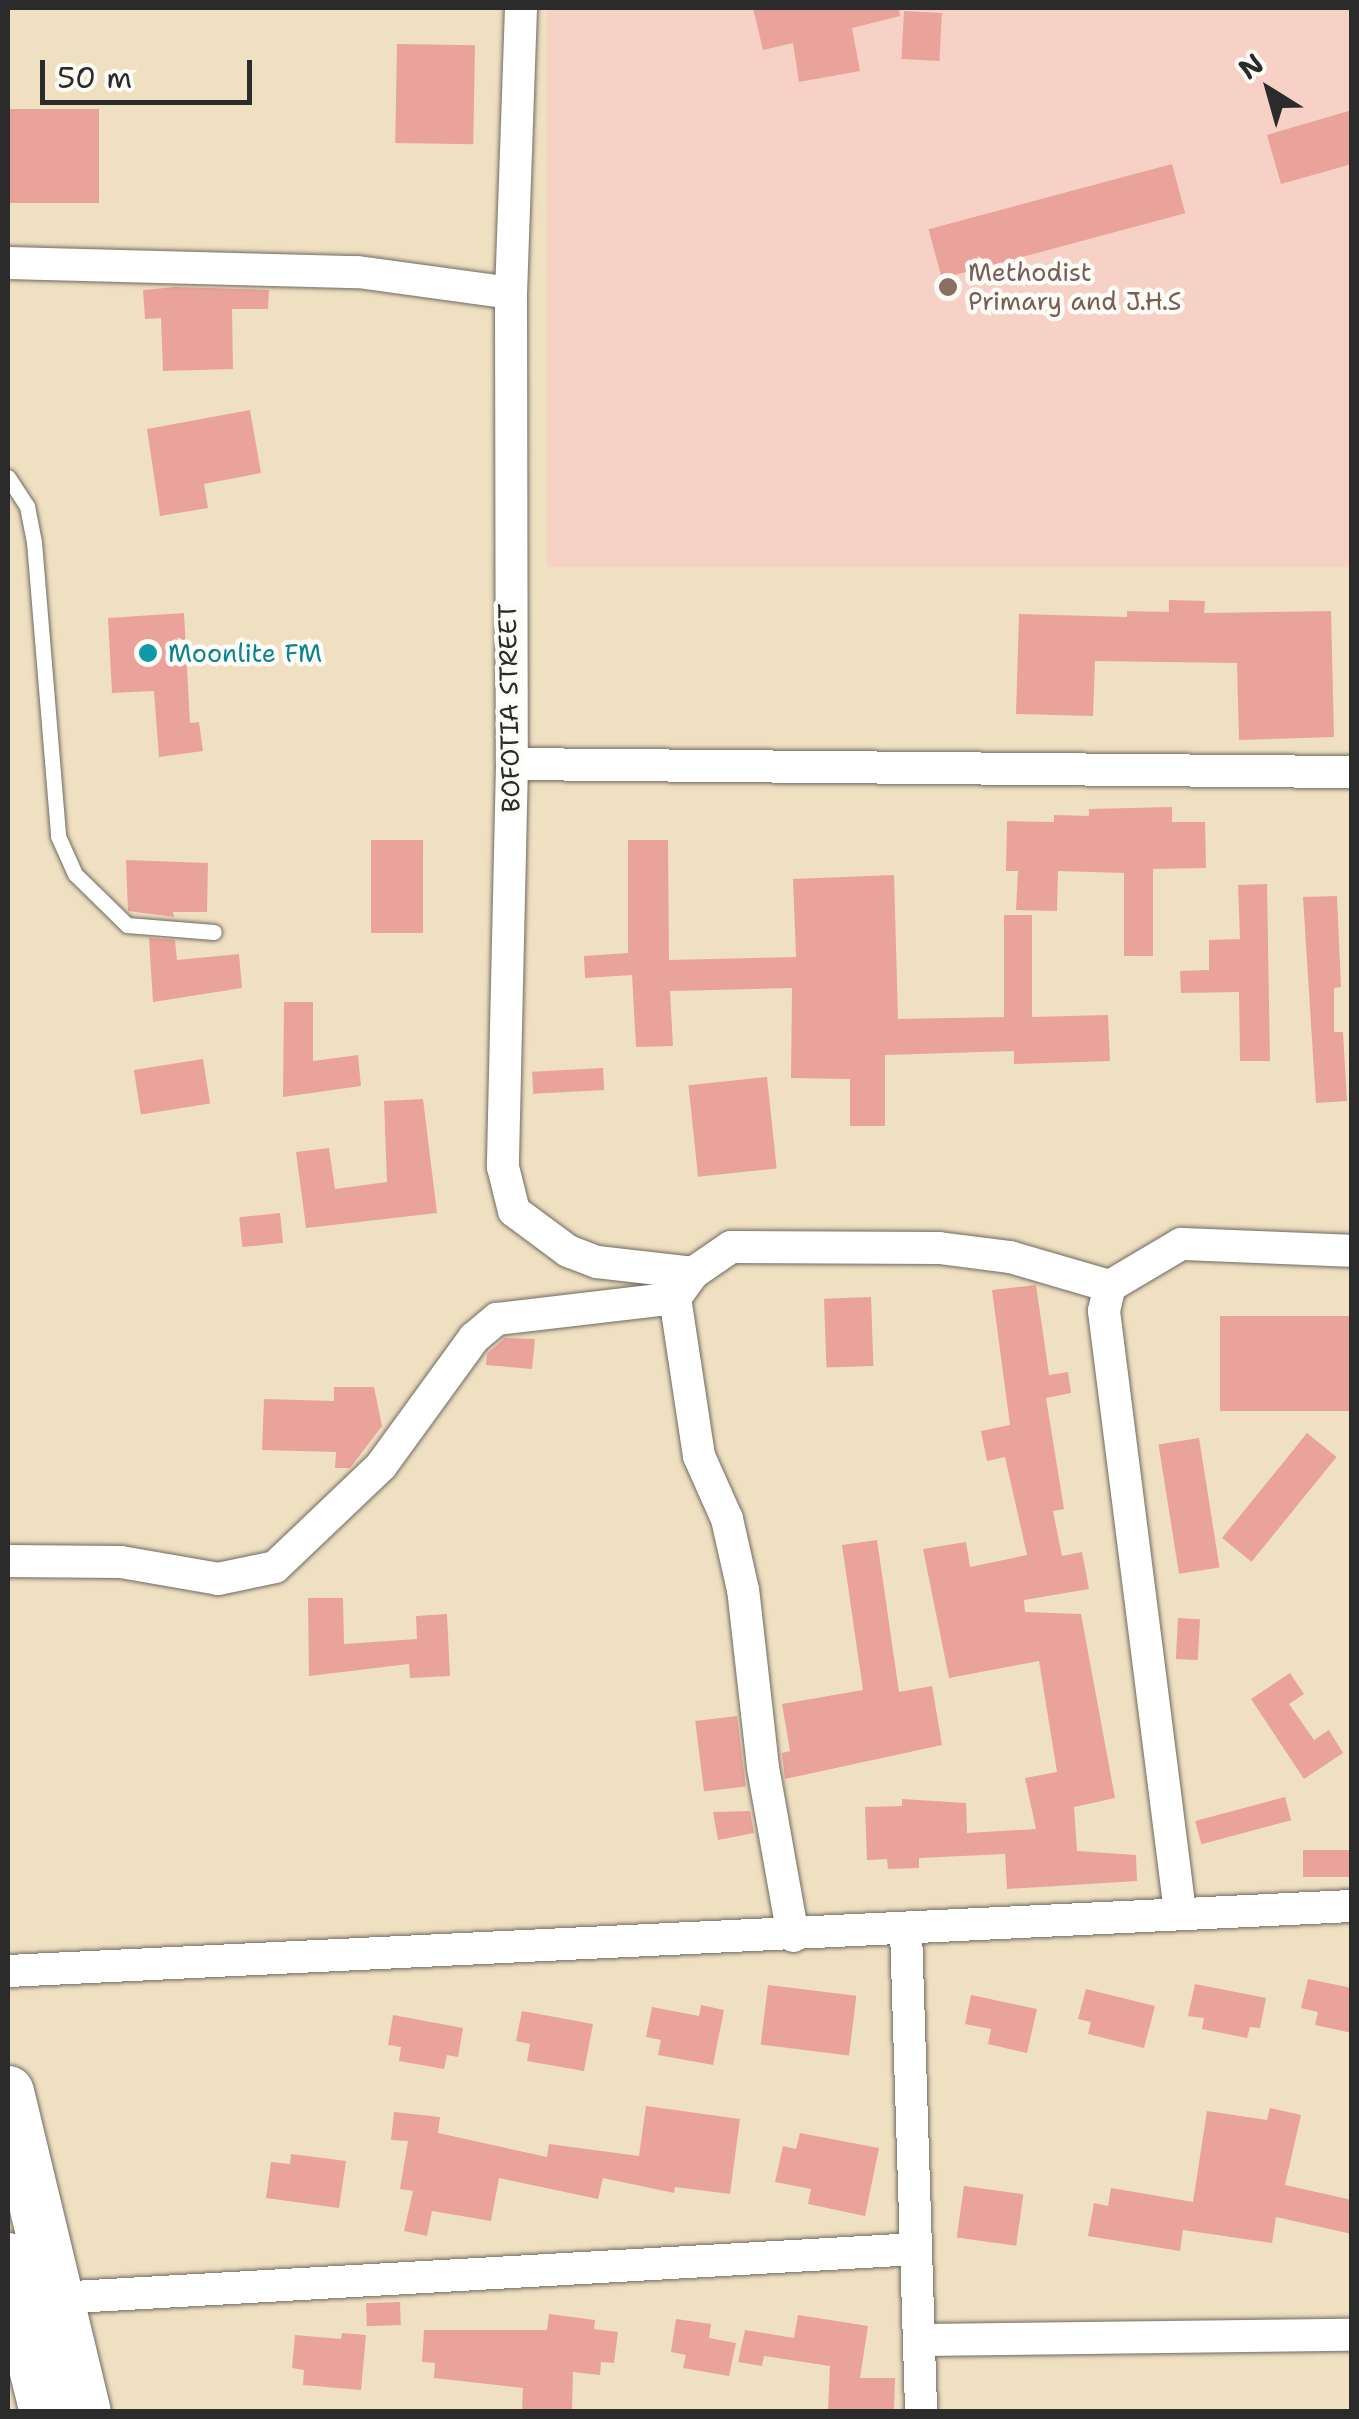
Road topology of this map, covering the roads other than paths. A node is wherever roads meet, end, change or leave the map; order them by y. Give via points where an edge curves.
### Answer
1 (521, 8) edge
2 (8, 263) edge
3 (510, 292) junction
4 (8, 477) edge
5 (512, 764) junction
6 (1352, 772) edge
7 (214, 932) dead end
8 (1352, 1252) edge
9 (684, 1285) junction
10 (1110, 1286) junction
11 (8, 1561) edge
12 (1352, 1906) edge
13 (1180, 1912) junction
14 (906, 1931) junction
15 (793, 1936) junction
16 (8, 1970) edge
17 (8, 2092) edge
18 (916, 2248) junction
19 (8, 2259) edge
20 (56, 2298) junction
21 (1352, 2335) edge
22 (919, 2340) junction
23 (29, 2382) edge
24 (85, 2412) edge
25 (921, 2412) edge

1 - 3 street, BOFOTIA STREET
2 - 3 street via 358,272
3 - 5 street, BOFOTIA STREET
4 - 7 lane via 27,506 34,542 64,848 75,874 127,925
5 - 6 street
5 - 9 street, BOFOTIA STREET via 503,1166 514,1211 538,1233 597,1262
8 - 10 street via 1181,1244
9 - 10 street via 731,1247 901,1245 1010,1256
9 - 11 street via 497,1319 474,1338 381,1466 275,1567 218,1579 121,1562
9 - 15 street via 698,1456 728,1519 743,1590 762,1767
10 - 13 street via 1104,1311
12 - 13 street
13 - 14 street
14 - 15 street
14 - 18 street
15 - 16 street
17 - 20 highway
18 - 20 street
18 - 22 street
19 - 23 highway
20 - 24 highway
21 - 22 street
22 - 25 street

